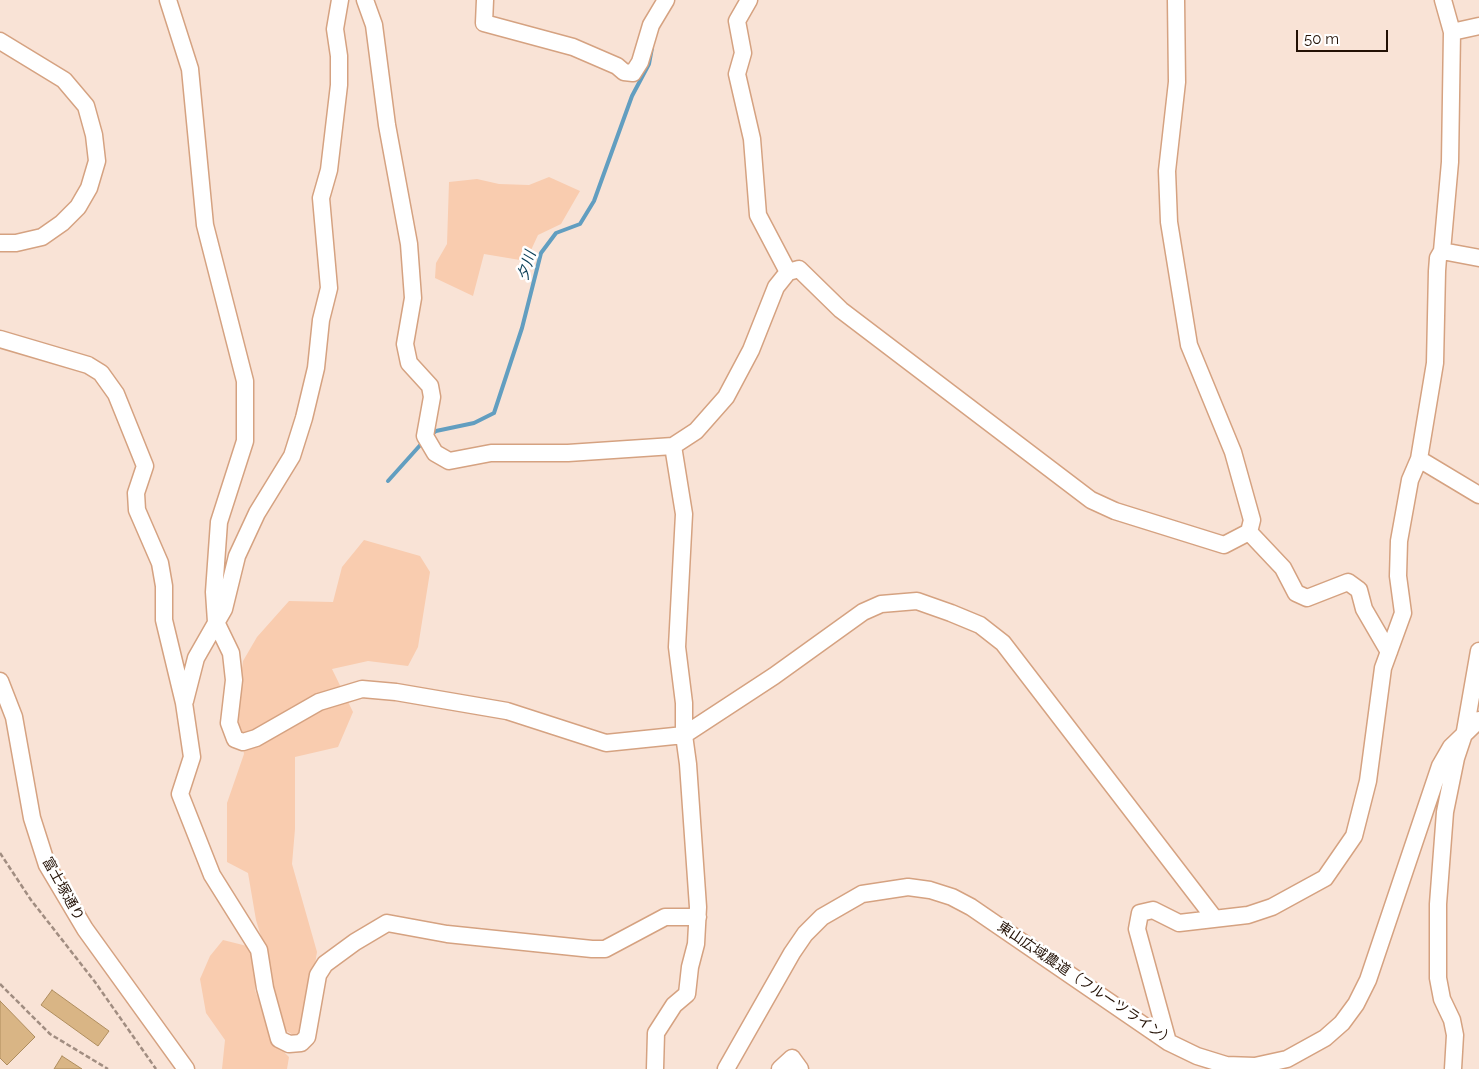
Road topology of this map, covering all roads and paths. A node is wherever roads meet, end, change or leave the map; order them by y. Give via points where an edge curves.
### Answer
1 (168, 0) edge
2 (340, 0) edge
3 (365, 0) edge
4 (485, 0) edge
5 (666, 0) edge
6 (749, 0) edge
7 (1176, 0) edge
8 (1443, 0) edge
9 (1479, 26) edge
10 (1452, 32) junction
11 (0, 42) edge
12 (0, 243) edge
13 (1442, 251) junction
14 (1479, 258) edge
15 (788, 272) junction
16 (0, 339) edge
17 (673, 446) junction
18 (1418, 459) junction
19 (1479, 496) edge
20 (1249, 532) junction
21 (216, 622) junction
22 (1479, 651) edge
23 (1389, 652) junction
24 (0, 681) edge
25 (184, 703) junction
26 (1479, 720) edge
27 (1465, 731) junction
28 (684, 735) junction
29 (0, 853) edge
30 (698, 917) junction
31 (1215, 919) junction
32 (0, 984) edge
33 (1168, 1042) junction
34 (108, 1069) edge
35 (156, 1069) edge
36 (186, 1069) edge
37 (654, 1069) edge
38 (726, 1069) edge
39 (780, 1069) edge
40 (800, 1069) edge
41 (1453, 1069) edge

1 - 21 street via 190,69 205,225 245,381 245,441 219,522 214,592
2 - 21 street via 335,29 339,85 329,170 321,198 329,288 321,320 316,368 292,456 257,513 237,556 224,609
3 - 17 street via 374,25 387,125 409,244 413,298 404,344 409,363 430,386 432,397 425,436 435,453 449,461 491,453
4 - 5 street via 484,23 573,47 624,72 634,73 651,24
6 - 15 street via 737,21 743,53 737,74 752,139 758,215
7 - 20 street via 1177,82 1167,171 1170,222 1189,346 1242,479 1252,520
8 - 10 street
9 - 10 street
10 - 13 street via 1450,162
11 - 12 street via 64,80 86,106 97,161 89,188 78,207 62,223 42,236 16,243
13 - 14 street
13 - 18 street via 1437,271 1435,363
15 - 17 street via 776,287 751,350 726,397 696,431
15 - 20 street via 799,270 841,310 1091,500 1115,511 1224,545
16 - 25 street via 88,365 101,374 116,394 145,466 136,493 137,510 160,563 164,620
17 - 28 street via 684,514 677,647 684,703
18 - 19 street
18 - 23 street via 1410,480 1399,541 1398,576 1403,613
20 - 23 street via 1283,568 1296,593 1307,598 1348,582 1359,590 1364,609
21 - 25 street via 196,658
21 - 28 street via 231,653 234,680 229,724 234,739 244,742 319,702 362,689 507,711 606,743
22 - 27 street
23 - 31 street via 1383,668 1368,781 1354,836 1325,878 1272,907 1248,915
24 - 36 street, 富士塚通り via 14,717 32,818 47,865 85,928
25 - 30 street via 192,757 180,794 212,875 259,950 273,1024 279,1038 289,1044 307,1037 318,975 325,964 387,923 447,934 606,949 665,918
26 - 27 street, 東山広域農道（フルーツライン）
27 - 33 street, 東山広域農道（フルーツライン） via 1440,766 1368,980 1342,1023 1326,1038 1287,1060 1255,1066 1226,1065
27 - 41 street via 1445,812 1437,929 1438,978 1455,1035
28 - 30 street
28 - 31 street via 774,676 840,627 881,604 917,602 952,613 980,625 1003,643
29 - 35 path
30 - 37 street via 687,994 674,1005 656,1033
31 - 33 street via 1179,923 1154,910 1140,913 1137,929
32 - 34 path via 50,1034
33 - 38 street, 東山広域農道（フルーツライン） via 971,907 930,890 908,887 862,894 822,917 805,934
39 - 40 street via 792,1058

